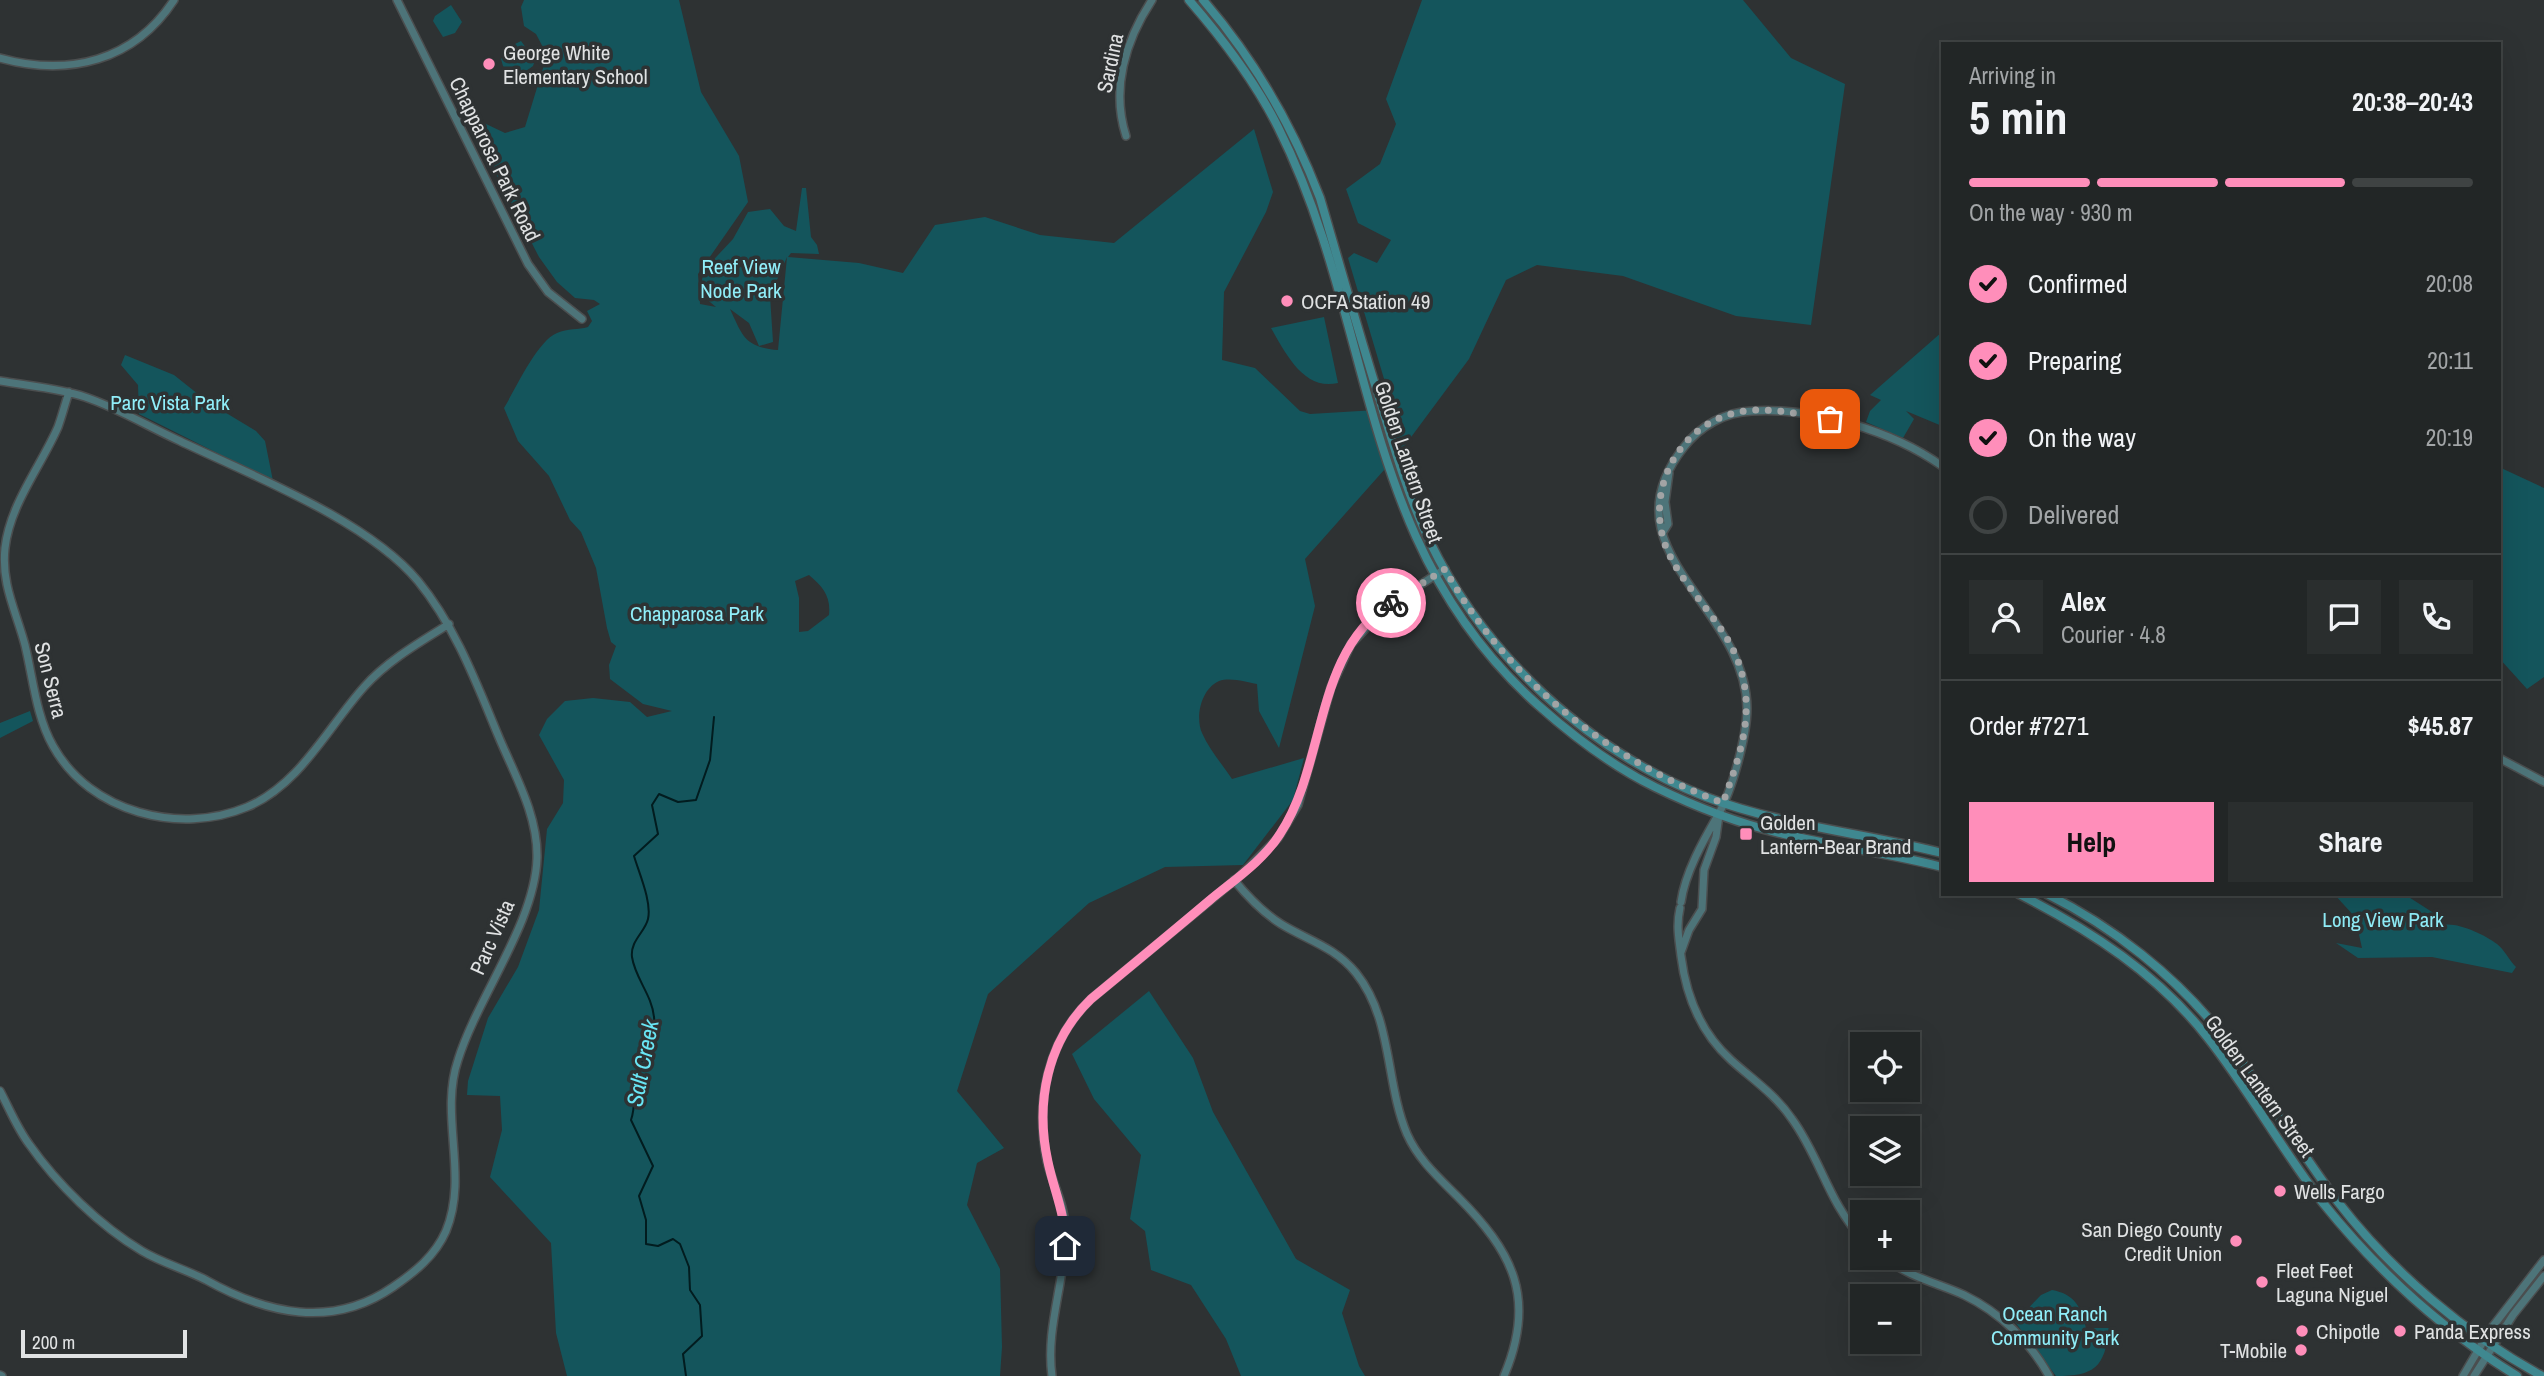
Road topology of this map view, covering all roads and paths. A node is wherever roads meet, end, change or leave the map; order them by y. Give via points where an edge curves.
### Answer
1 (174, 0) edge
2 (397, 0) edge
3 (1152, 0) edge
4 (1189, 0) edge
5 (1203, 0) edge
6 (0, 58) edge
7 (1126, 136) dead end
8 (582, 319) dead end
9 (0, 381) edge
10 (69, 392) junction
11 (1941, 465) edge
12 (1445, 569) junction
13 (1433, 576) junction
14 (449, 624) junction
15 (2501, 759) edge
16 (2544, 782) edge
17 (1723, 803) junction
18 (1719, 814) junction
19 (1941, 853) edge
20 (1941, 867) edge
21 (1234, 880) junction
22 (2023, 896) edge
23 (2050, 896) edge
24 (1681, 953) junction
25 (0, 1091) edge
26 (1850, 1223) edge
27 (2544, 1259) edge
28 (1904, 1270) edge
29 (2544, 1276) edge
30 (2484, 1339) junction
31 (2492, 1345) junction
32 (2477, 1350) junction
33 (2485, 1356) junction
34 (1052, 1376) edge
35 (1504, 1376) edge
36 (2049, 1376) edge
37 (2463, 1376) edge
38 (2474, 1376) edge
39 (2517, 1376) edge
40 (2542, 1376) edge

1 - 6 street via 141,38 95,62 42,67
2 - 8 street, Chapparosa Park Road via 528,264 548,292
3 - 7 street, Sardina via 1135,29 1122,72 1119,107
4 - 13 main road, Golden Lantern Street via 1250,80 1289,150 1336,287 1388,468
5 - 12 main road, Golden Lantern Street via 1254,65 1306,161 1398,460
9 - 10 street, Parc Vista
10 - 14 street, Parc Vista via 127,415 360,531 391,553 417,580
10 - 14 street, Son Serra via 58,426 11,520 5,582 44,727 69,769 91,789 151,817 207,818 247,807 282,784 308,758 365,686 406,650
11 - 17 street via 1869,428 1754,411 1735,413 1702,428 1675,458 1669,472 1668,524 1663,532 1670,556 1726,635 1742,672 1746,727
12 - 13 street
12 - 17 main road, Golden Lantern Street via 1494,641 1556,705 1643,767
13 - 18 main road, Golden Lantern Street via 1497,664 1564,728 1630,774
13 - 21 street via 1379,612 1351,644 1331,687 1298,805 1278,838
14 - 25 street, Parc Vista via 530,811 537,858 527,906 455,1068 450,1111 457,1181 446,1232 421,1268 380,1296 326,1314 290,1313 224,1291 143,1251 86,1207 28,1143
15 - 16 street
17 - 18 street
17 - 19 main road, Golden Lantern Street via 1779,820
18 - 20 main road, Golden Lantern Street via 1786,835
18 - 24 street via 1704,870 1702,909
18 - 24 street via 1689,873 1677,937
21 - 34 street via 1075,1015 1053,1055 1043,1123 1048,1163 1066,1226 1064,1269 1050,1344
21 - 35 street via 1260,909 1335,953 1356,973 1373,1004 1408,1136 1429,1168 1486,1225 1511,1268 1519,1325
22 - 32 main road, Golden Lantern Street via 2105,943 2181,1008 2229,1065 2336,1219 2385,1271
23 - 30 main road, Golden Lantern Street via 2113,933 2172,981 2232,1049 2363,1232
24 - 26 street via 1686,989 1699,1020 1731,1060 1793,1119
27 - 30 street
28 - 36 street via 1993,1313 2024,1340
29 - 31 street
30 - 31 main road, Golden Lantern Street
30 - 32 street
31 - 33 street
31 - 40 main road, Golden Lantern Street
32 - 33 main road, Golden Lantern Street
32 - 37 street
33 - 38 street
33 - 39 main road, Golden Lantern Street

